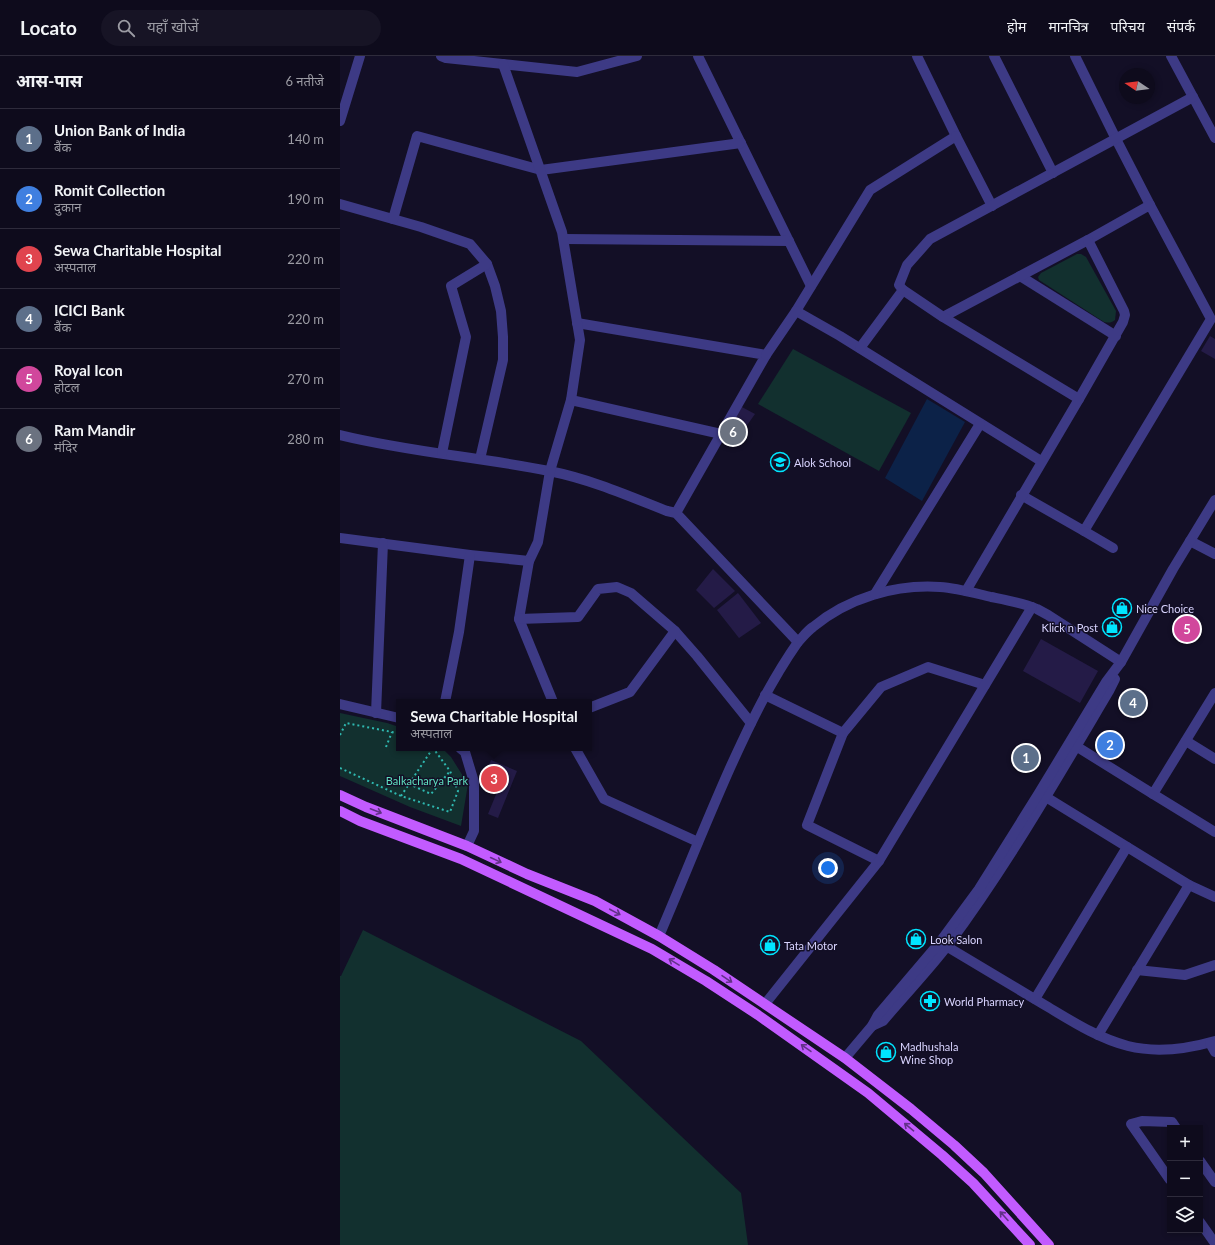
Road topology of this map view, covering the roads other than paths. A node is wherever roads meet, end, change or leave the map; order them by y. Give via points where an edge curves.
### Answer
1 (360, 56) edge
2 (441, 56) edge
3 (637, 56) edge
4 (698, 56) edge
5 (917, 56) edge
6 (994, 56) edge
7 (1075, 56) edge
8 (1171, 56) edge
9 (503, 64) junction
10 (1193, 97) junction
11 (340, 121) edge
12 (956, 136) junction
13 (1215, 138) edge
14 (1116, 139) junction
15 (741, 143) junction
16 (541, 170) junction
17 (1053, 173) junction
18 (340, 204) edge
19 (1150, 205) junction
20 (992, 206) junction
21 (393, 219) junction
22 (564, 239) junction
23 (1088, 240) junction
24 (789, 241) junction
25 (487, 264) junction
26 (1020, 276) junction
27 (811, 286) junction
28 (903, 290) junction
29 (796, 311) junction
30 (1213, 316) edge
31 (943, 317) junction
32 (577, 323) junction
33 (1116, 336) junction
34 (860, 348) junction
35 (766, 355) junction
36 (1079, 399) junction
37 (571, 400) junction
38 (980, 424) junction
39 (721, 434) junction
40 (340, 435) edge
41 (442, 453) junction
42 (480, 459) junction
43 (1042, 461) junction
44 (550, 471) junction
45 (1022, 495) junction
46 (1215, 500) edge
47 (676, 513) junction
48 (1084, 531) junction
49 (340, 538) edge
50 (1190, 541) junction
51 (383, 543) junction
52 (1113, 548) dead end
53 (1215, 554) edge
54 (470, 555) junction
55 (529, 561) junction
56 (966, 591) junction
57 (875, 594) junction
58 (1032, 607) junction
59 (519, 619) junction
60 (675, 631) junction
61 (798, 642) junction
62 (1121, 662) junction
63 (985, 685) junction
64 (1215, 693) edge
65 (765, 695) junction
66 (446, 699) edge
67 (552, 699) edge
68 (340, 704) edge
69 (592, 707) edge
70 (376, 713) junction
71 (396, 717) edge
72 (750, 723) junction
73 (843, 733) junction
74 (1186, 741) junction
75 (1073, 745) junction
76 (464, 751) edge
77 (577, 751) edge
78 (1215, 759) edge
79 (1153, 794) junction
80 (1042, 795) junction
81 (340, 796) edge
82 (340, 811) edge
83 (1215, 832) edge
84 (698, 842) junction
85 (466, 846) junction
86 (1127, 847) junction
87 (879, 861) junction
88 (1189, 884) junction
89 (1215, 897) edge
90 (659, 936) junction
91 (944, 944) junction
92 (1215, 965) edge
93 (1137, 970) junction
94 (1035, 999) junction
95 (765, 1004) junction
96 (1098, 1035) junction
97 (1213, 1045) edge
98 (844, 1058) junction
99 (1174, 1125) edge
100 (1203, 1165) edge
101 (1167, 1176) edge
102 (1215, 1182) edge
103 (1203, 1226) edge
104 (1214, 1243) edge
105 (1030, 1245) edge
106 (1049, 1245) edge

1 - 11 street
2 - 9 street
3 - 9 street via 577,72
4 - 15 street
5 - 12 street
6 - 17 street
7 - 14 street
8 - 10 street
9 - 16 street
10 - 13 street
10 - 14 street
12 - 20 street
12 - 27 street via 870,190
14 - 17 street
14 - 19 street
15 - 16 street
15 - 24 street
16 - 21 street via 418,136
16 - 22 street
17 - 20 street
18 - 21 street
19 - 23 street
19 - 30 street
20 - 28 street via 930,239 906,265 899,285
21 - 25 street via 470,244
22 - 24 street
22 - 32 street
23 - 26 street
23 - 33 street via 1124,311 1124,319
24 - 27 street
25 - 41 street via 451,286 466,337
25 - 42 street via 501,311 503,360
26 - 31 street
26 - 33 street
27 - 29 street
28 - 31 street
28 - 34 street
29 - 34 street
29 - 35 street
30 - 48 street
31 - 36 street
32 - 35 street
32 - 37 street via 580,340
33 - 36 street
34 - 38 street
35 - 39 street
36 - 43 street
37 - 39 street
37 - 44 street
38 - 43 street
38 - 57 street
39 - 47 street
40 - 41 street
41 - 42 street
42 - 44 street
43 - 45 street
44 - 47 street
44 - 55 street via 538,542
45 - 48 street
45 - 56 street
46 - 50 street
47 - 61 street
48 - 52 street
49 - 51 street
50 - 53 street
50 - 62 street
51 - 54 street
51 - 70 street
54 - 55 street
54 - 66 street
55 - 59 street
56 - 57 street via 929,586
56 - 58 street
57 - 61 street via 862,598 826,618
58 - 62 street
58 - 63 street
59 - 60 street via 578,617 598,590 617,587 631,592
59 - 67 street
60 - 69 street via 630,692
60 - 72 street
61 - 65 street
62 - 75 street via 1103,688
63 - 73 street via 928,668 881,687
63 - 87 street
64 - 74 street
65 - 72 street
65 - 73 street
68 - 70 street
70 - 71 street
72 - 84 street
73 - 87 street via 807,825
74 - 78 street
74 - 79 street
75 - 79 street
75 - 80 street
76 - 85 street via 474,782 474,831
77 - 84 street via 604,799
79 - 83 street
80 - 86 street
80 - 91 street via 1004,865
81 -> 85 main road
105 -> 82 main road via 973,1183 868,1093 706,981 652,949 461,859
84 - 90 street
85 -> 90 main road via 595,902
86 - 88 street
86 - 94 street
87 - 95 street
88 - 89 street
88 - 93 street
90 -> 95 main road
91 - 94 street
91 - 98 street via 883,1021 872,1026
92 - 93 street via 1185,975
93 - 96 street
94 - 96 street
95 - 98 main road
96 - 97 street via 1128,1046 1160,1049
98 - 106 main road via 954,1144
99 - 101 street via 1172,1122 1142,1121 1131,1124
100 - 102 street
103 - 104 street

